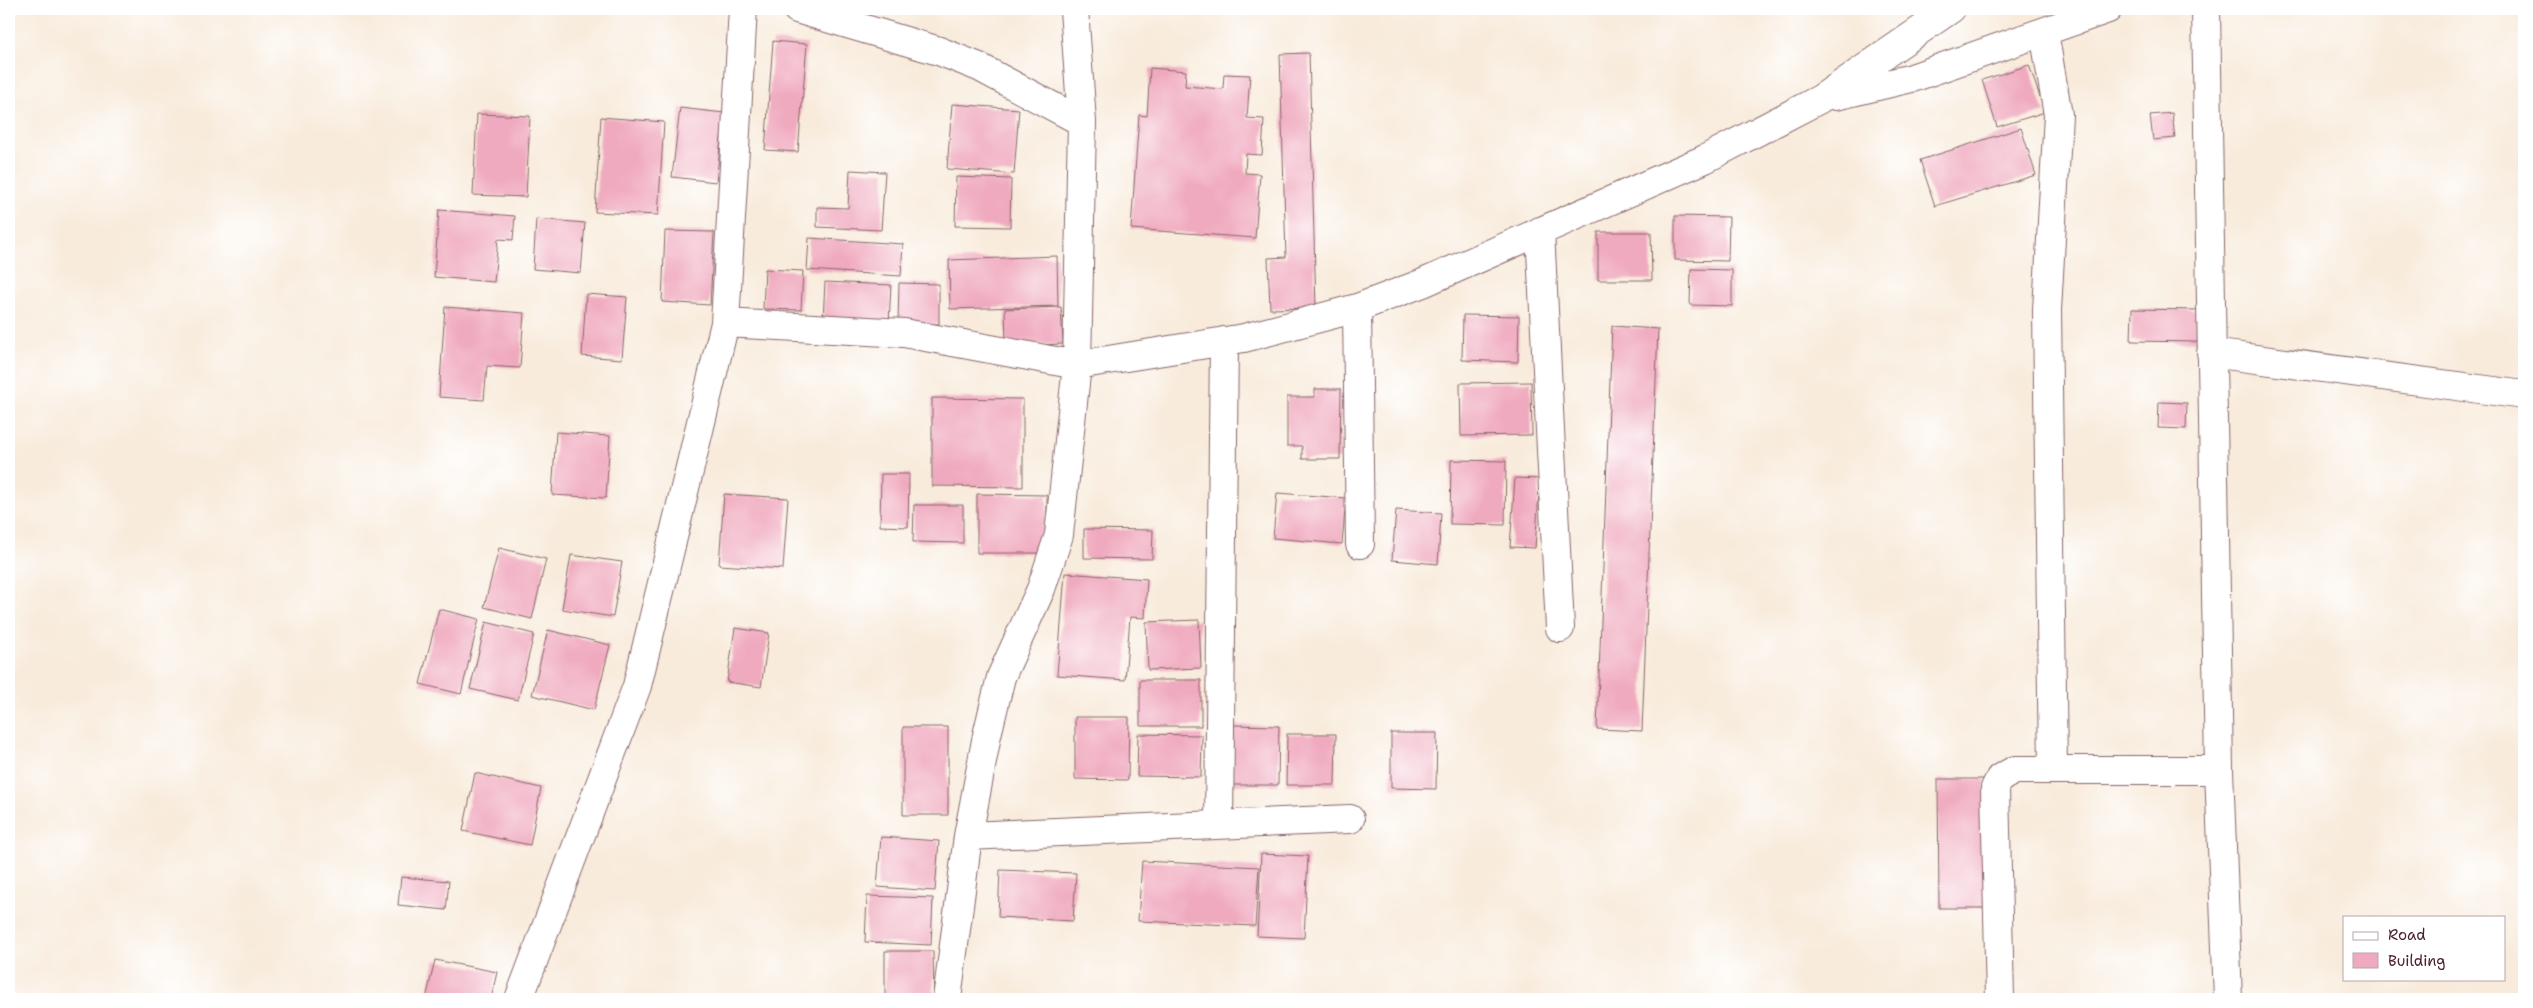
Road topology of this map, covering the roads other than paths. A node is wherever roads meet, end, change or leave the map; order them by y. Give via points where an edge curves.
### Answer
1 (744, 9) edge
2 (797, 9) edge
3 (1074, 9) edge
4 (1951, 9) edge
5 (2108, 9) edge
6 (2206, 9) edge
7 (2044, 32) junction
8 (1820, 99) junction
9 (1082, 122) junction
10 (1540, 231) junction
11 (1357, 308) junction
12 (725, 323) junction
13 (1224, 341) junction
14 (2211, 353) junction
15 (1077, 365) junction
16 (2524, 395) edge
17 (1360, 544) dead end
18 (1560, 628) dead end
19 (2053, 770) junction
20 (2219, 770) junction
21 (1350, 819) dead end
22 (1219, 824) junction
23 (968, 836) junction
24 (519, 999) edge
25 (947, 999) edge
26 (2000, 999) edge
27 (2228, 999) edge

1 - 12 street
2 - 9 street via 939,51 979,67
3 - 9 street
4 - 8 street
5 - 7 street
6 - 14 street
7 - 8 street via 1912,78
7 - 19 street via 2058,115 2047,310
8 - 10 street via 1705,159
9 - 15 street
10 - 11 street via 1423,283
10 - 18 street
11 - 13 street
11 - 17 street
12 - 15 street via 904,333
12 - 24 street via 637,686
13 - 15 street
13 - 22 street
14 - 16 street
14 - 20 street
15 - 23 street via 1059,535 1041,589 1001,677 986,735
19 - 20 street
19 - 26 street via 2015,770 2000,778 1995,788
20 - 27 street
21 - 22 street
22 - 23 street
23 - 25 street

